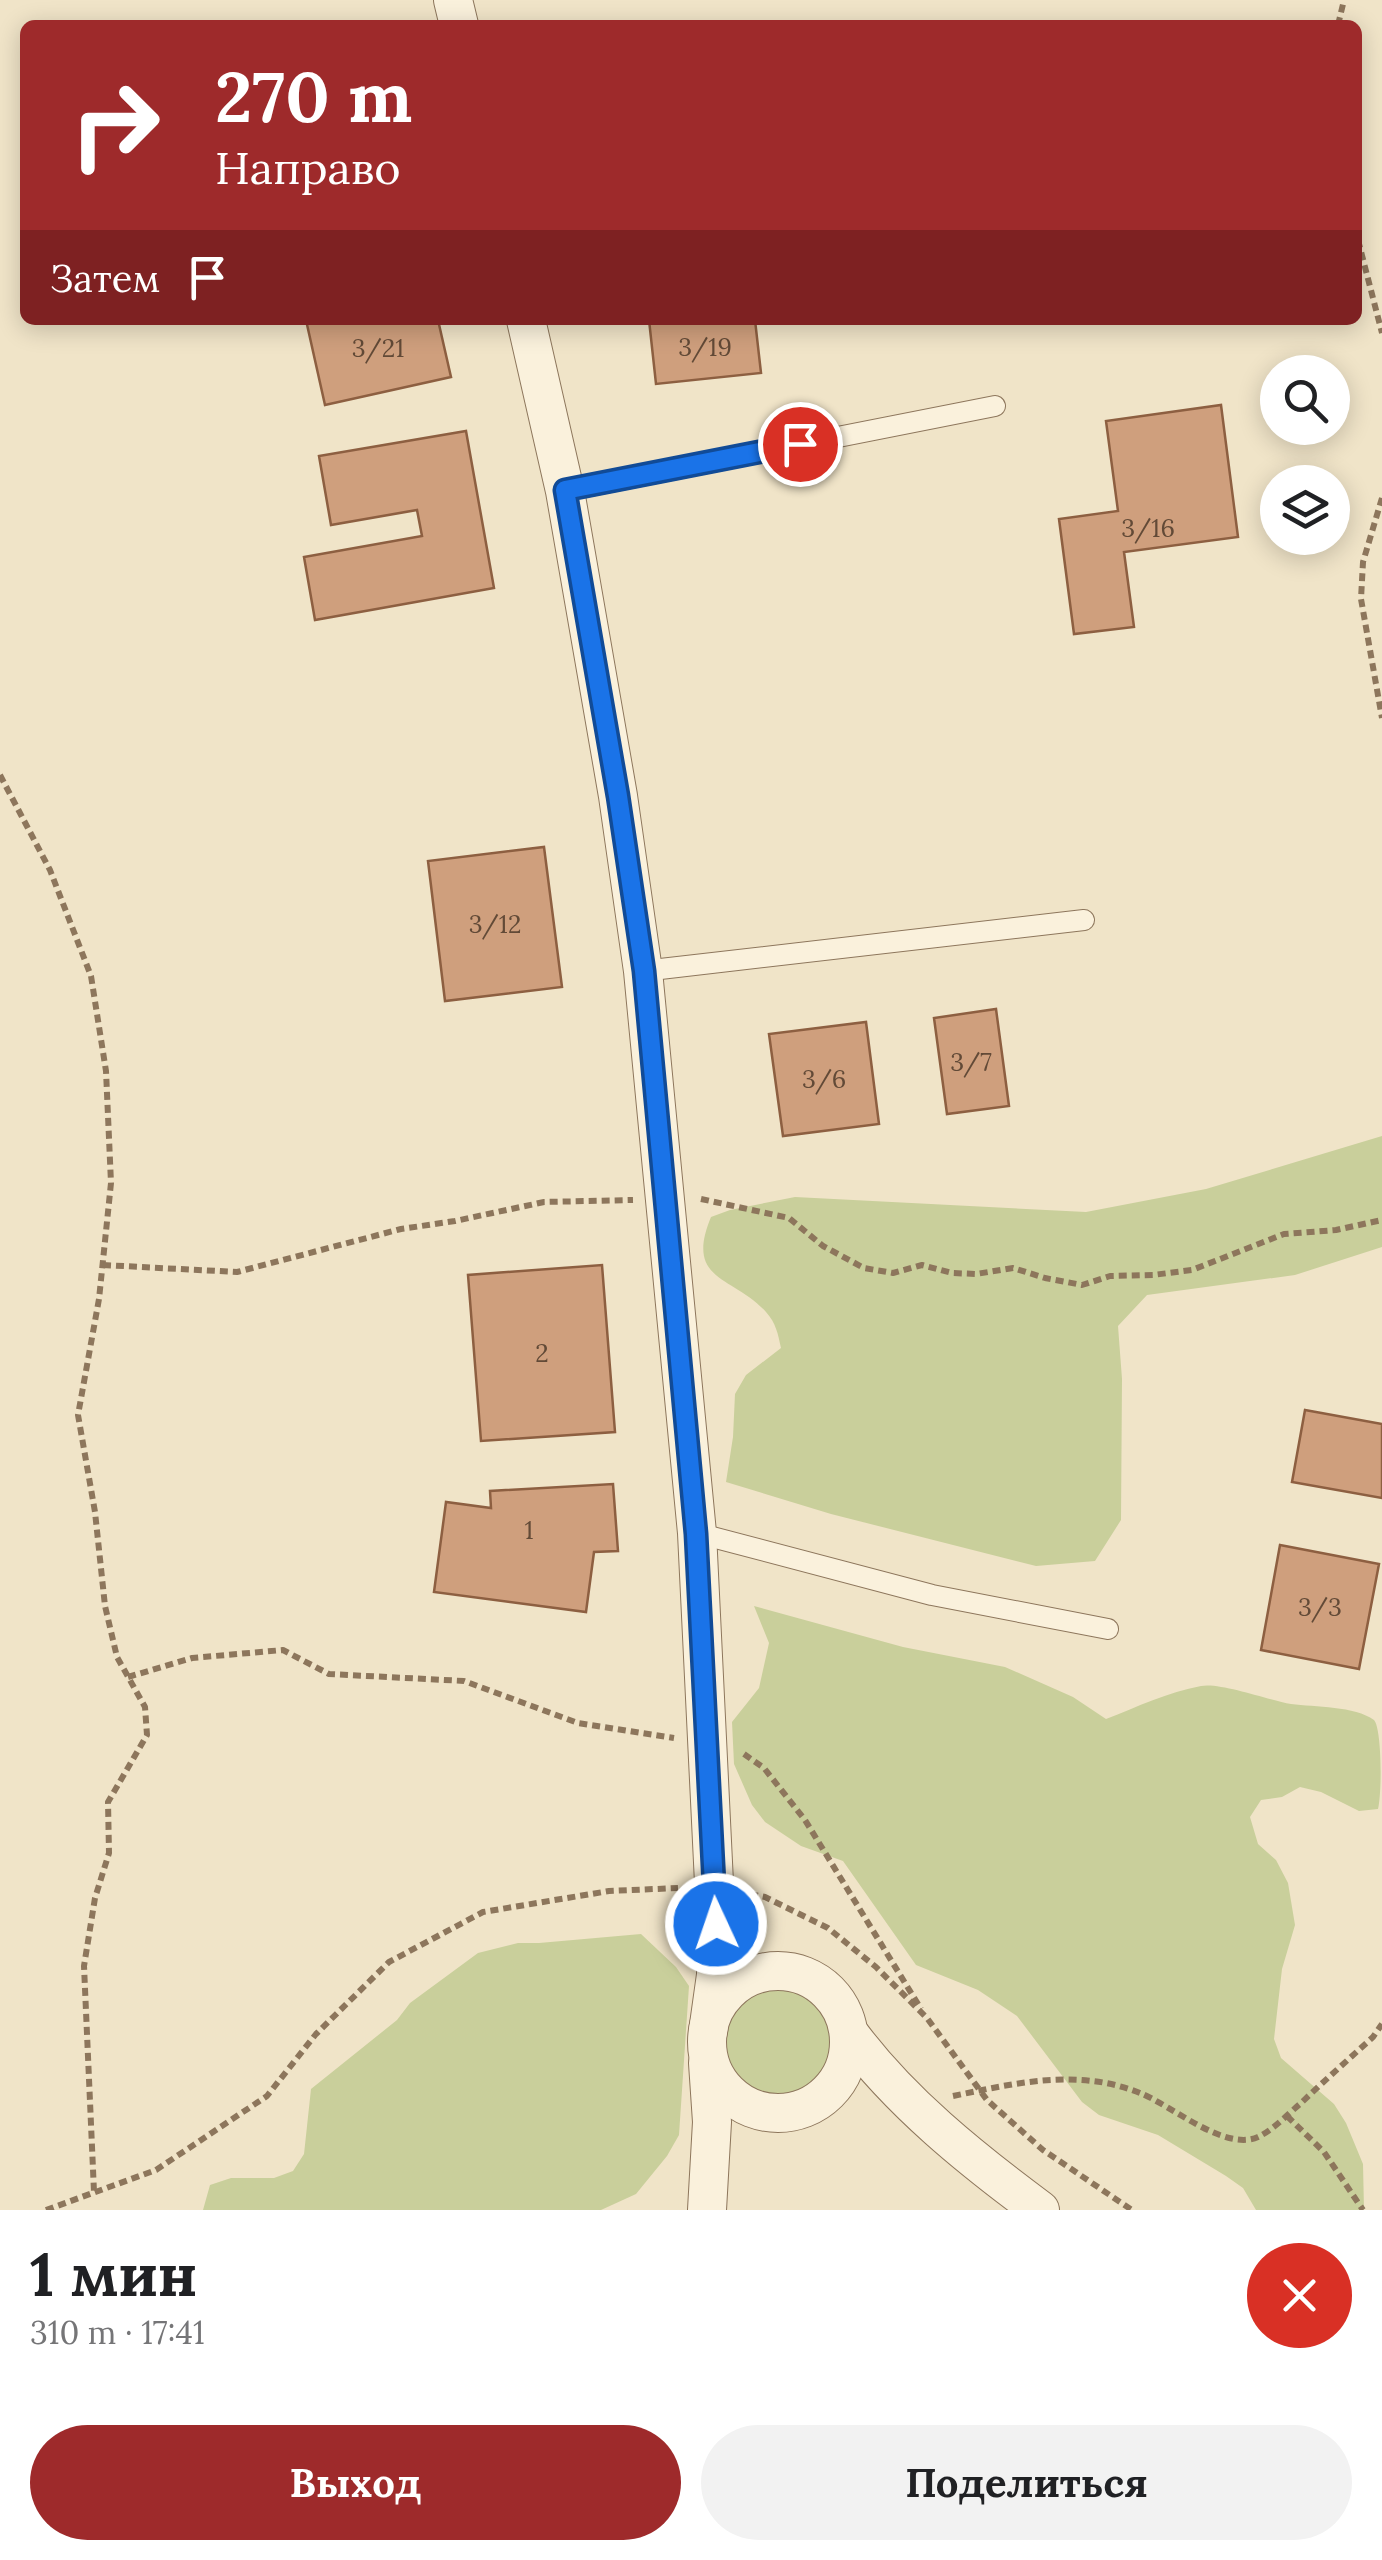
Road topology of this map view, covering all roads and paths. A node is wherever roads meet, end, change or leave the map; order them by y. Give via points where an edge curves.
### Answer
1 (1362, 256) edge
2 (527, 325) edge
3 (1382, 333) edge
4 (995, 406) dead end
5 (565, 490) junction
6 (1382, 498) edge
7 (1382, 718) edge
8 (0, 776) edge
9 (1084, 920) dead end
10 (644, 971) junction
11 (665, 1199) junction
12 (1382, 1220) edge
13 (103, 1265) junction
14 (696, 1534) junction
15 (1108, 1629) dead end
16 (128, 1676) junction
17 (706, 1740) junction
18 (714, 1886) junction
19 (716, 1924) junction
20 (778, 1971) junction
21 (927, 2018) junction
22 (1382, 2024) edge
23 (849, 2032) junction
24 (708, 2041) junction
25 (980, 2090) junction
26 (816, 2102) junction
27 (920, 2112) junction
28 (778, 2113) junction
29 (1286, 2116) junction
30 (94, 2192) junction
31 (707, 2208) edge
32 (46, 2210) edge
33 (1040, 2210) edge
34 (1132, 2210) edge
35 (1362, 2210) edge

1 - 3 path
2 - 5 street
4 - 5 lane
5 - 10 street
6 - 7 path via 1363,562 1361,600
8 - 13 path via 50,870 91,976 106,1070 111,1183
9 - 10 lane
10 - 11 street
11 - 12 path via 701,1199 789,1218 864,1268 894,1273 922,1265 976,1274 1012,1268 1082,1285 1110,1276 1192,1270 1284,1234
11 - 13 path via 544,1202 401,1229 238,1272
11 - 14 street
13 - 16 path via 78,1416 105,1606
14 - 15 lane via 932,1595
14 - 17 street
16 - 17 path via 192,1658 283,1650 329,1674 464,1681 578,1723
16 - 30 path via 145,1707 146,1735 108,1802 109,1853 84,1966
17 - 18 street
17 - 21 path via 738,1749 785,1794
18 - 19 street
18 - 21 path via 765,1897 828,1928
18 - 30 path via 609,1891 483,1912 389,1962 316,2034 267,2096 156,2170
19 - 20 street via 755,1962
19 - 24 street
20 - 23 street via 825,1989
20 - 24 street via 758,1974 724,1995
21 - 25 path
22 - 29 path
23 - 26 street via 843,2072
23 - 27 street
24 - 28 street via 724,2088 739,2102
24 - 31 street
25 - 27 path
25 - 29 path via 1062,2078 1100,2081 1238,2140 1258,2137
25 - 34 path via 1043,2150
26 - 27 street via 845,2095
26 - 28 street
27 - 33 street
28 - 31 street via 734,2144
29 - 35 path via 1324,2152
30 - 32 path

